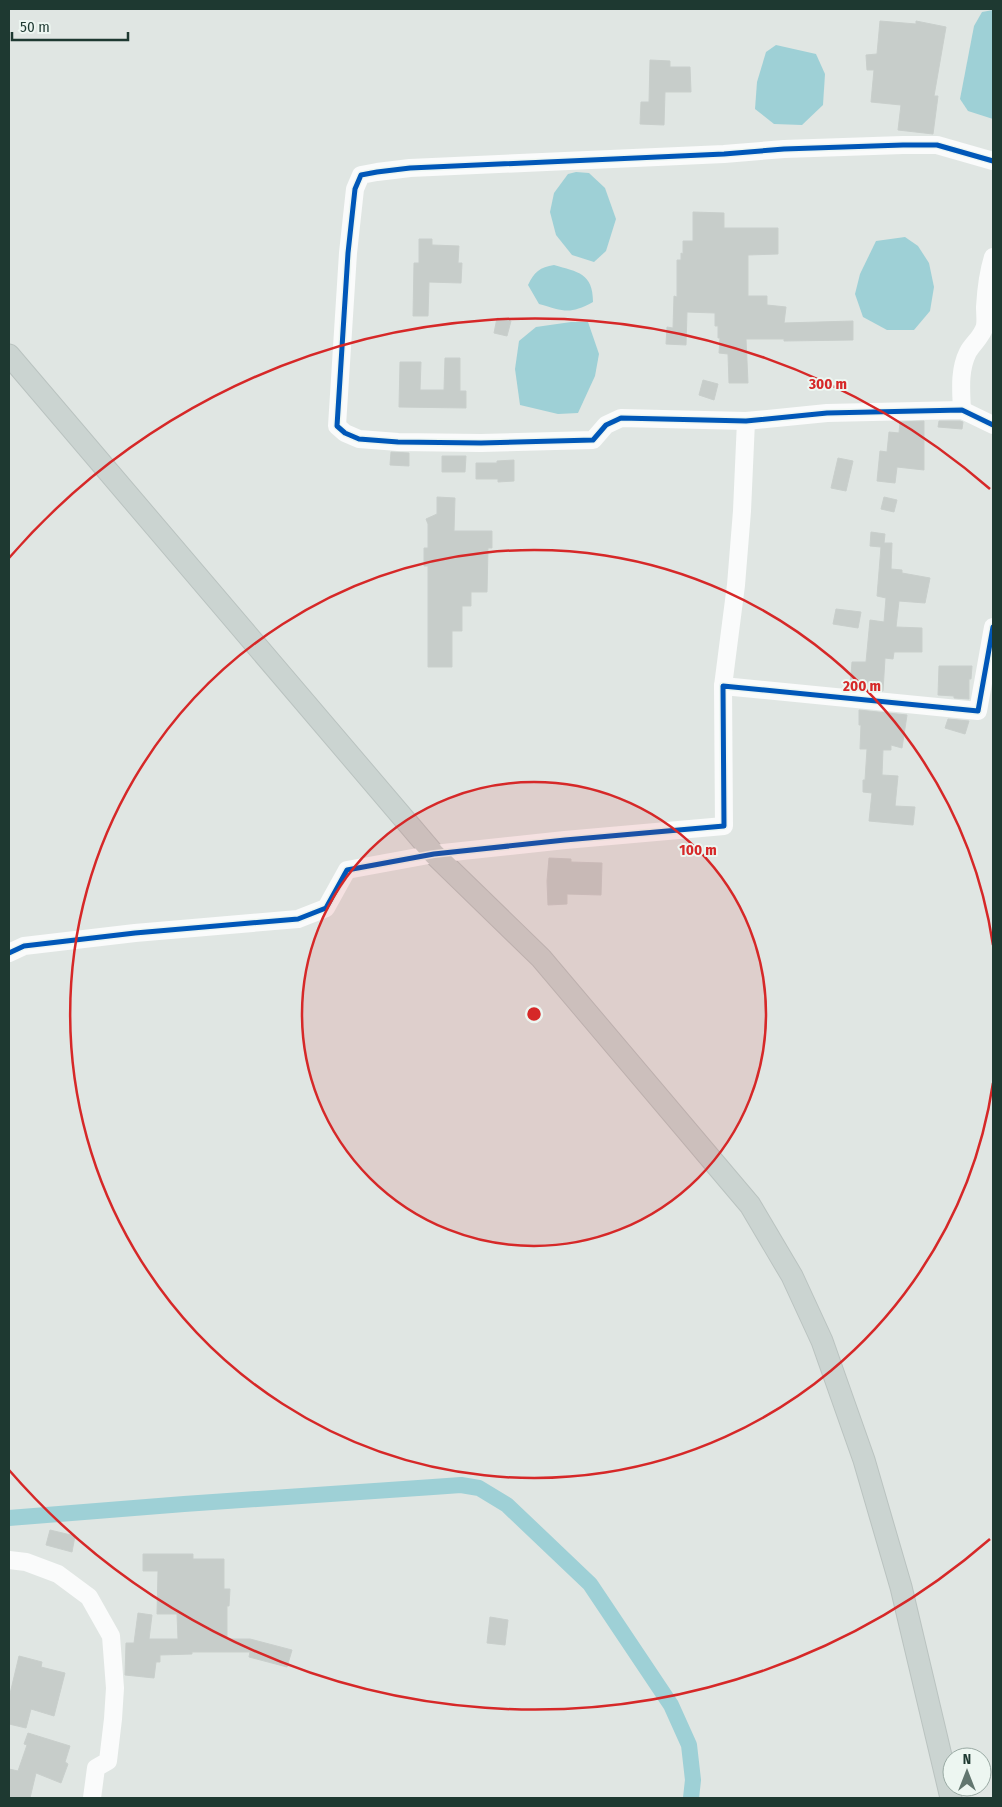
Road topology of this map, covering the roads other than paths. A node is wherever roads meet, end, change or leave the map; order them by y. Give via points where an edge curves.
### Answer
1 (993, 161) edge
2 (993, 257) edge
3 (9, 355) edge
4 (962, 410) junction
5 (746, 421) junction
6 (993, 424) edge
7 (993, 627) edge
8 (723, 686) junction
9 (434, 854) junction
10 (9, 953) edge
11 (9, 1560) edge
12 (92, 1798) edge
13 (951, 1798) edge

1 - 5 street via 937,145 903,145 410,168 361,176 355,189 342,335 337,426 345,433 359,439 398,442 593,440 606,425 621,418
2 - 4 street via 985,325 963,368 960,386
3 - 9 main road
4 - 5 street via 827,413
4 - 6 street
5 - 8 street via 738,566
7 - 8 street via 978,711
8 - 9 street via 724,826
9 - 10 street via 347,870 326,908 298,919 24,946
9 - 13 main road via 541,958 750,1205 792,1276 822,1341 864,1460 901,1587
11 - 12 street via 26,1562 58,1574 81,1591 89,1597 111,1636 115,1688 112,1728 108,1761 96,1768

